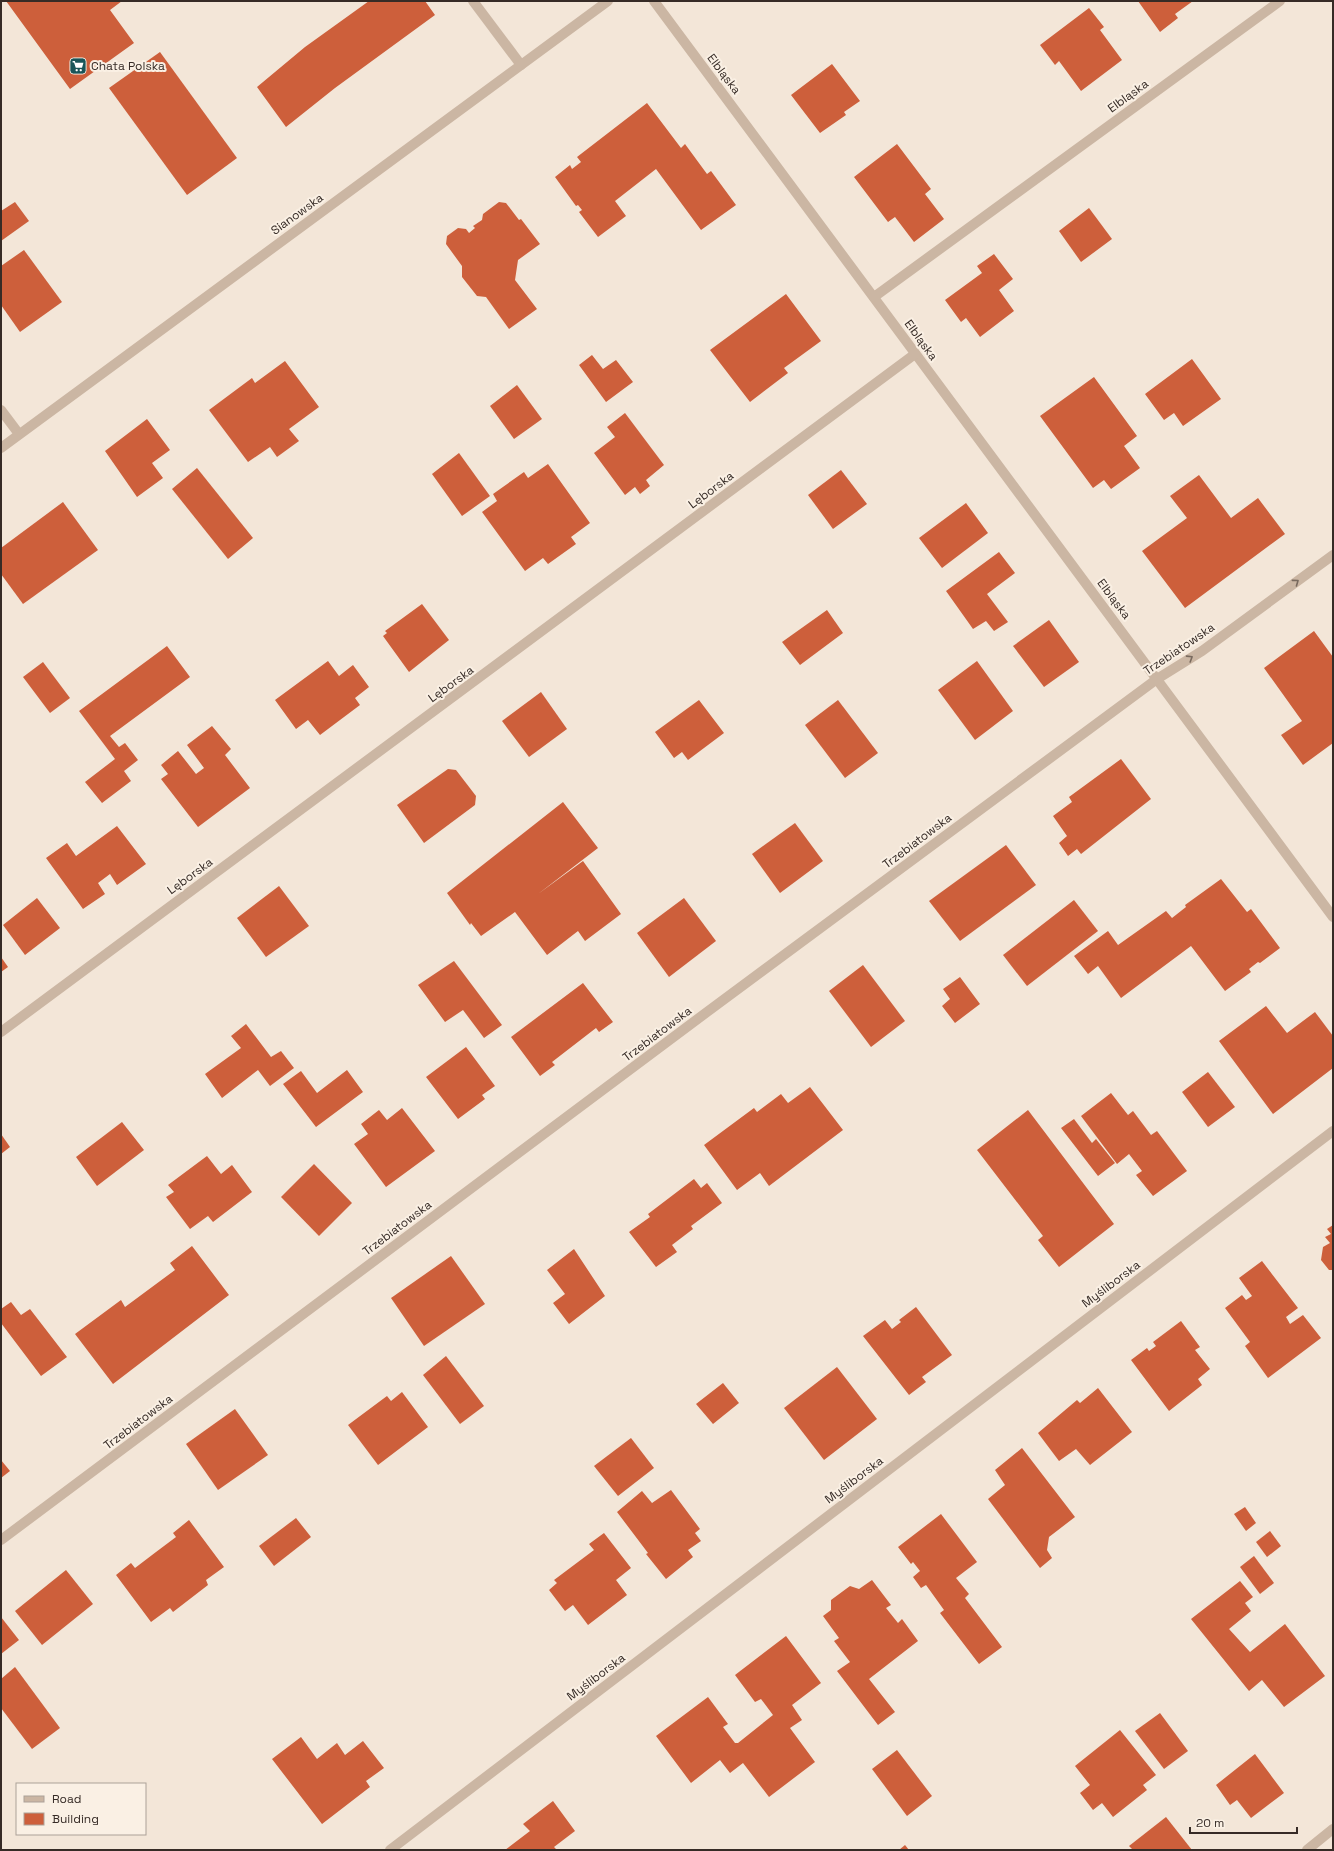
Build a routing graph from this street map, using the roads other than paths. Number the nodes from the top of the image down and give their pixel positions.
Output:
1 (473, 1) edge
2 (608, 1) edge
3 (654, 1) edge
4 (1280, 1) edge
5 (521, 65) junction
6 (874, 297) junction
7 (915, 354) junction
8 (1, 410) edge
9 (19, 434) junction
10 (1, 448) edge
11 (1333, 555) edge
12 (1157, 679) junction
13 (1333, 917) edge
14 (1, 1032) edge
15 (1333, 1131) edge
16 (1, 1540) edge
17 (1333, 1829) edge
18 (390, 1850) edge
19 (1307, 1850) edge

1 - 5 street
2 - 5 street, Sianowska
3 - 6 street, Elbląska
4 - 6 street, Elbląska
5 - 9 street, Sianowska
6 - 7 street, Elbląska
7 - 12 street, Elbląska
7 - 14 street, Lęborska
8 - 9 street
9 - 10 street, Sianowska
12 -> 11 street, Trzebiatowska
12 - 13 street, Elbląska
12 - 16 street, Trzebiatowska
15 - 18 street, Myśliborska
17 - 19 street

